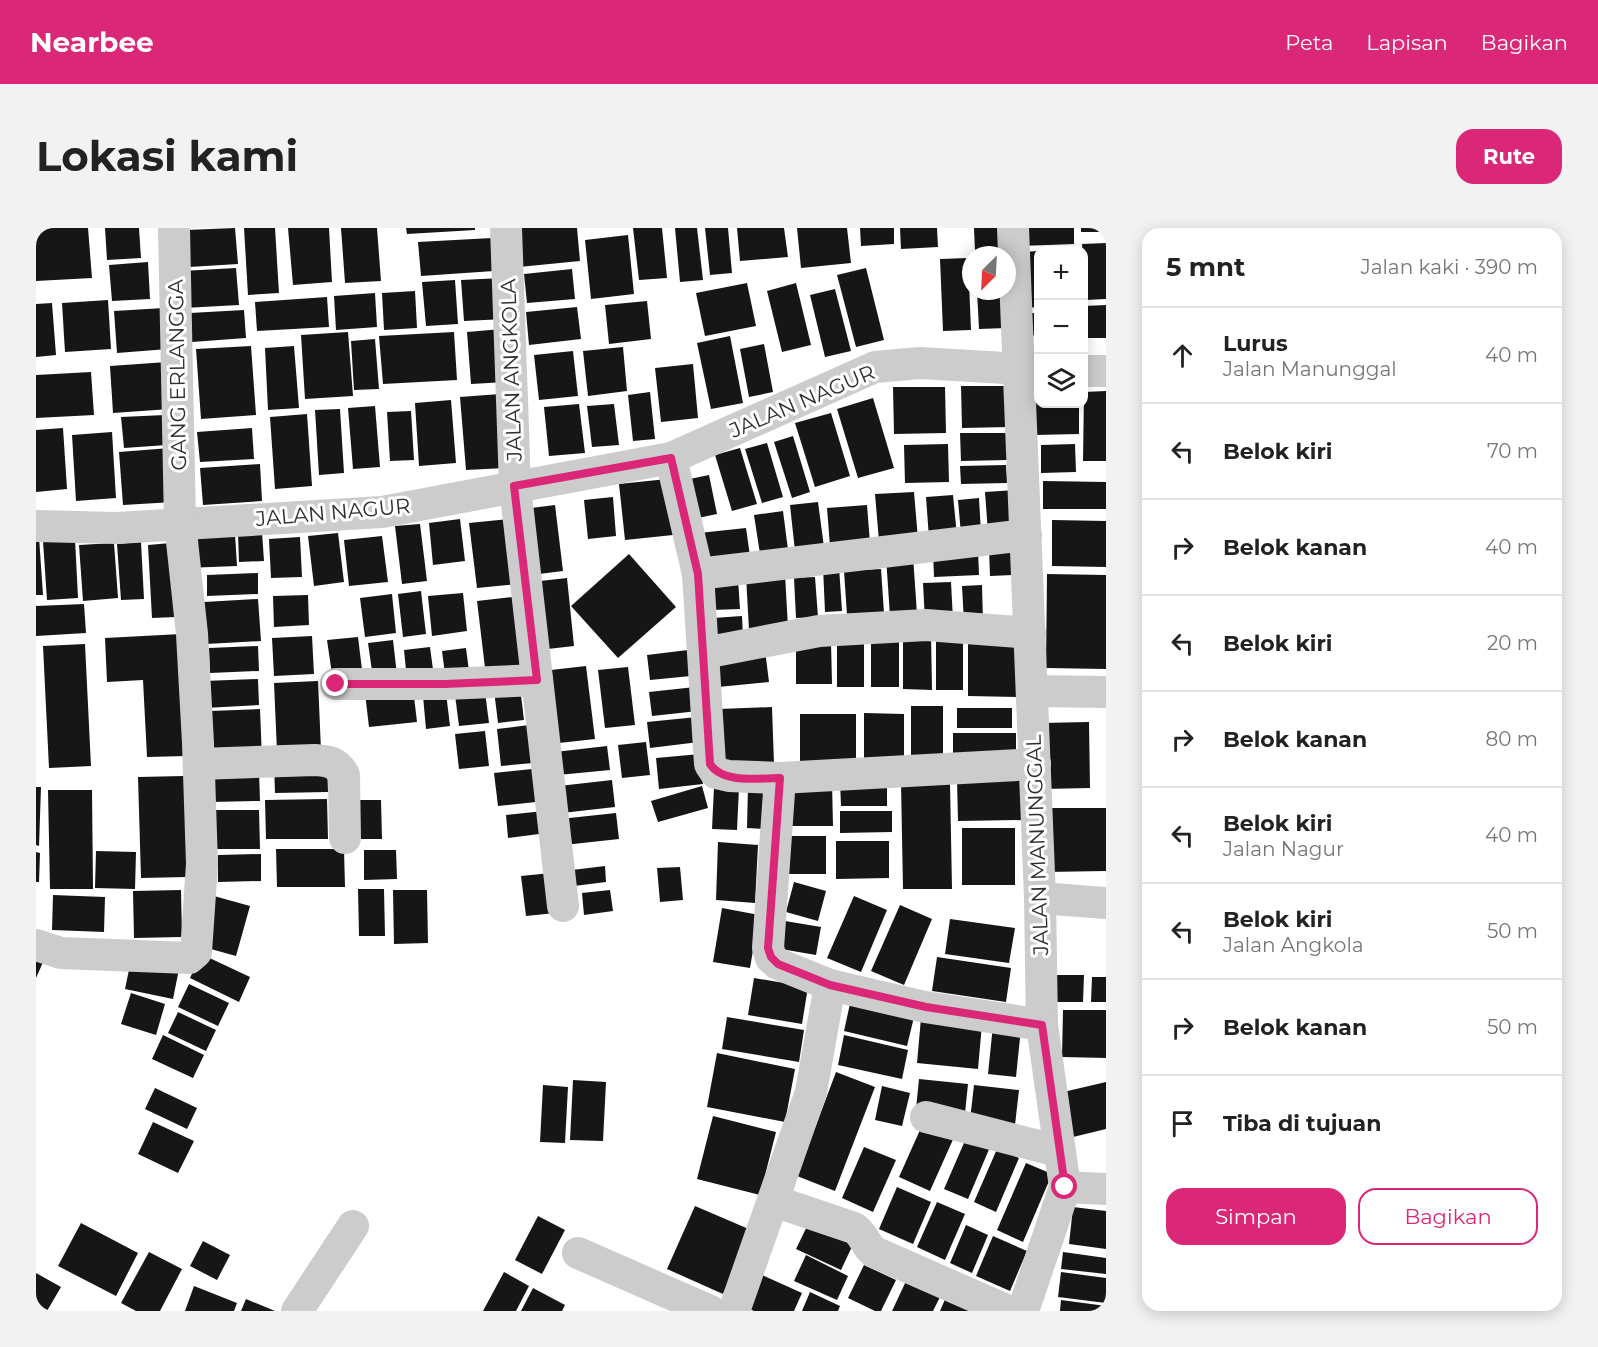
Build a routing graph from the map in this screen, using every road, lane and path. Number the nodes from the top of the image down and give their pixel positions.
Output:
1 (174, 228) edge
2 (506, 228) edge
3 (1013, 228) edge
4 (1029, 370) edge
5 (1088, 371) edge
6 (1106, 371) edge
7 (671, 458) junction
8 (514, 486) junction
9 (180, 523) junction
10 (36, 526) edge
11 (1026, 535) junction
12 (698, 574) junction
13 (1030, 633) junction
14 (704, 653) junction
15 (537, 680) junction
16 (336, 684) dead end
17 (1032, 691) junction
18 (1106, 692) edge
19 (199, 764) junction
20 (1035, 764) junction
21 (780, 778) junction
22 (345, 838) dead end
23 (1040, 898) junction
24 (1106, 903) edge
25 (563, 906) dead end
26 (36, 945) edge
27 (830, 985) junction
28 (1042, 1025) junction
29 (926, 1117) dead end
30 (1058, 1151) junction
31 (1065, 1187) junction
32 (1106, 1189) edge
33 (774, 1201) junction
34 (353, 1226) dead end
35 (578, 1253) dead end
36 (297, 1311) edge
37 (710, 1311) edge
38 (735, 1311) edge
39 (1008, 1311) edge
40 (1023, 1311) edge

1 - 9 street, GANG ERLANGGA
2 - 8 street, JALAN ANGKOLA
3 - 4 street, JALAN MANUNGGAL
4 - 7 street, JALAN NAGUR
4 - 11 street, JALAN MANUNGGAL
5 - 6 street
7 - 8 street, JALAN NAGUR
7 - 12 street
8 - 9 street, JALAN NAGUR
8 - 15 street, JALAN ANGKOLA
9 - 10 street, JALAN NAGUR
9 - 19 street, GANG ERLANGGA
11 - 12 street
11 - 13 street, JALAN MANUNGGAL
12 - 14 street
13 - 14 street
13 - 17 street, JALAN MANUNGGAL
14 - 21 street
15 - 16 street
15 - 25 street, JALAN ANGKOLA
17 - 18 street
17 - 20 street, JALAN MANUNGGAL
19 - 22 street
19 - 26 street, GANG ERLANGGA
20 - 21 street
20 - 23 street, JALAN MANUNGGAL
21 - 27 street
23 - 24 street
23 - 28 street, JALAN MANUNGGAL
27 - 28 street
27 - 33 street
28 - 30 street, JALAN MANUNGGAL
29 - 30 street
30 - 31 street, JALAN MANUNGGAL
31 - 32 street
31 - 40 street, JALAN MANUNGGAL
33 - 38 street
33 - 39 street
34 - 36 street
35 - 37 street

